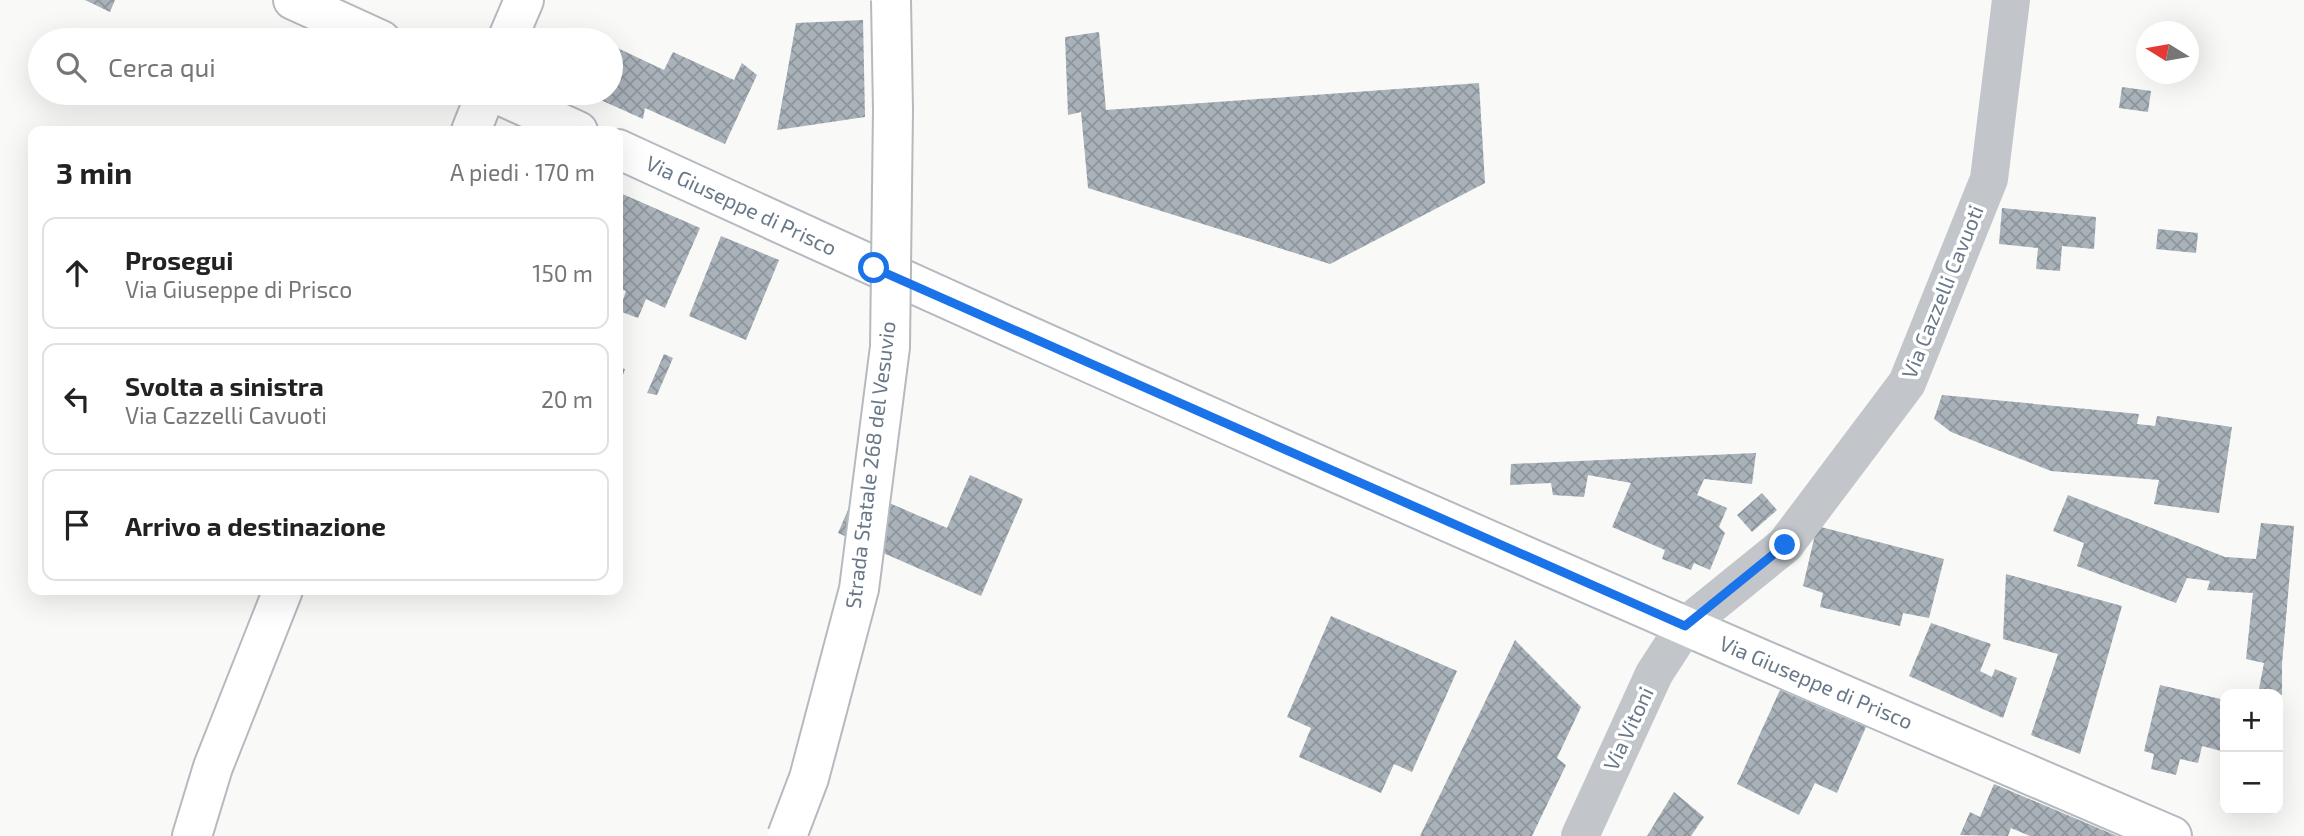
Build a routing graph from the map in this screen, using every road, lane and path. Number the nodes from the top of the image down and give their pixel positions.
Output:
1 (293, 0) edge
2 (891, 0) edge
3 (2011, 0) edge
4 (355, 28) edge
5 (481, 105) edge
6 (521, 105) edge
7 (473, 126) edge
8 (567, 126) edge
9 (623, 151) edge
10 (281, 595) edge
11 (1685, 626) junction
12 (192, 836) edge
13 (787, 836) edge
14 (1580, 836) edge
15 (2172, 836) edge

1 - 4 main road
2 - 13 main road, Strada Statale 268 del Vesuvio, bridge
3 - 11 street, Via Cazzelli Cavuoti
5 - 7 main road
6 - 8 main road
9 - 11 main road, Via Giuseppe di Prisco
10 - 12 main road
11 - 14 street, Via Vitoni
11 - 15 main road, Via Giuseppe di Prisco

